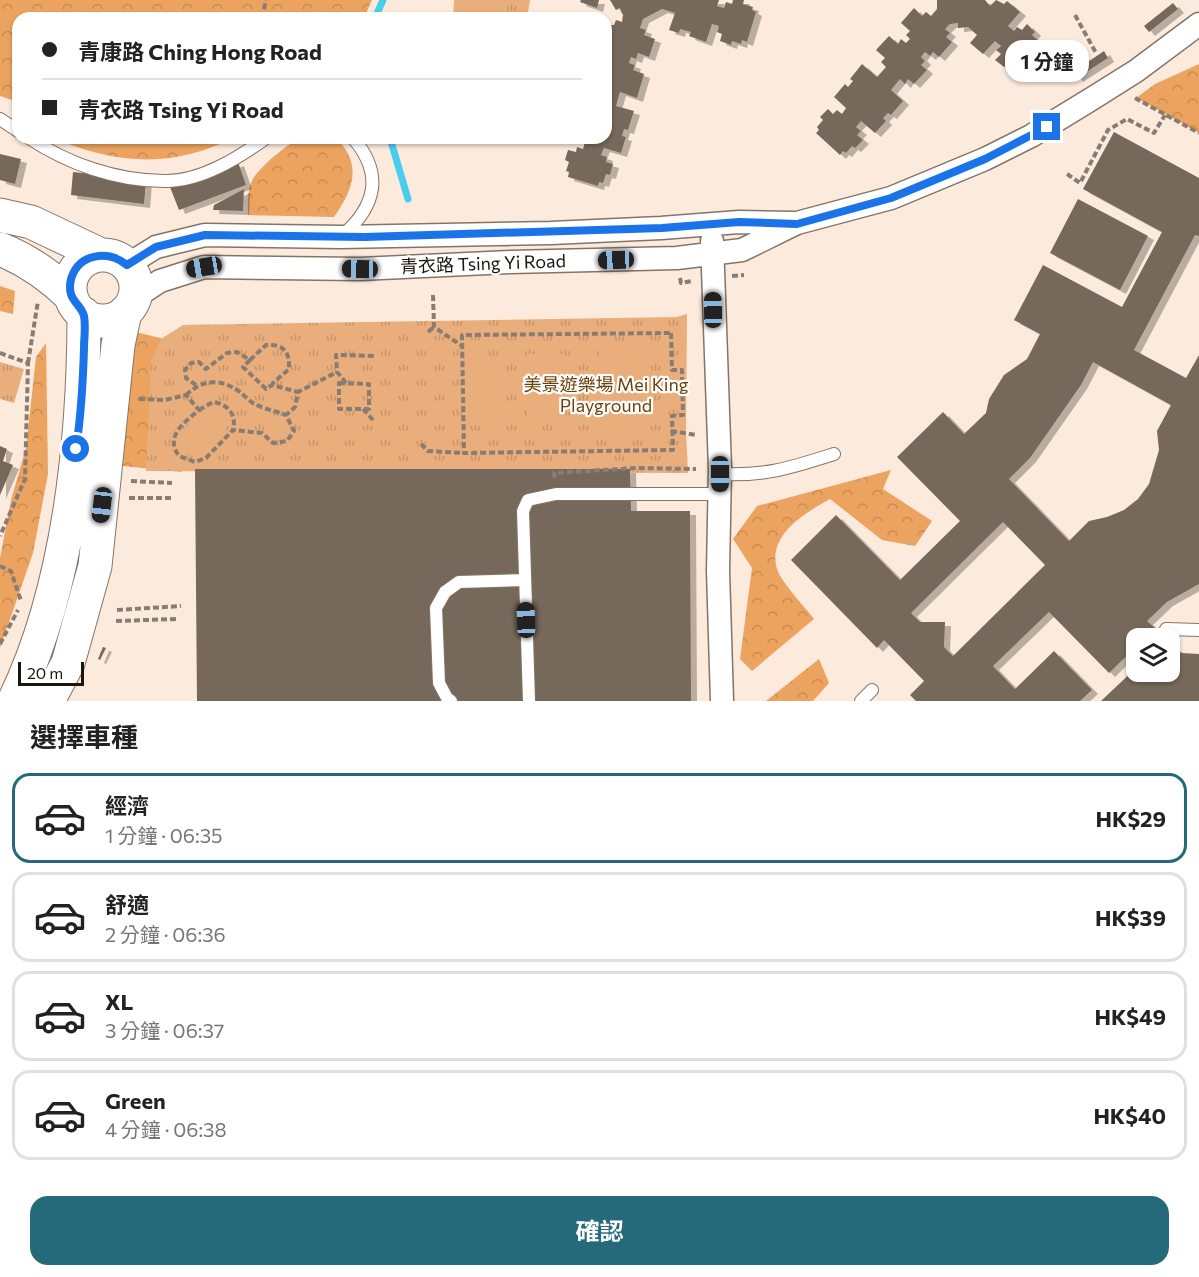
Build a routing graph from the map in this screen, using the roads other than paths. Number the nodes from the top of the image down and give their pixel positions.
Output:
1 (1199, 24) edge
2 (38, 144) edge
3 (257, 144) edge
4 (358, 144) edge
5 (0, 215) edge
6 (797, 224) junction
7 (712, 225) junction
8 (341, 237) junction
9 (0, 249) edge
10 (712, 255) junction
11 (114, 260) junction
12 (77, 305) junction
13 (130, 305) junction
14 (834, 454) dead end
15 (720, 484) junction
16 (524, 580) junction
17 (1180, 630) edge
18 (1199, 630) edge
19 (872, 690) dead end
20 (447, 700) edge
21 (14, 701) edge
22 (48, 701) edge
23 (529, 701) edge
24 (722, 701) edge
25 (861, 701) edge

1 - 6 street, 青衣路 Tsing Yi Road
2 - 3 lane
4 - 8 lane
5 - 11 main road
6 - 7 street, 青衣路 Tsing Yi Road
6 - 10 street, 青衣路 Tsing Yi Road
7 - 8 street, 青衣路 Tsing Yi Road
7 - 10 street
8 - 11 street, 青衣路 Tsing Yi Road
9 - 12 main road
10 - 13 street, 青衣路 Tsing Yi Road
10 - 15 street
11 - 12 main road
11 - 13 main road
12 - 13 main road
12 - 21 main road
13 - 22 main road
14 - 15 lane
15 - 16 lane
15 - 24 street
16 - 20 lane
16 - 23 lane
17 - 18 lane
19 - 25 lane

